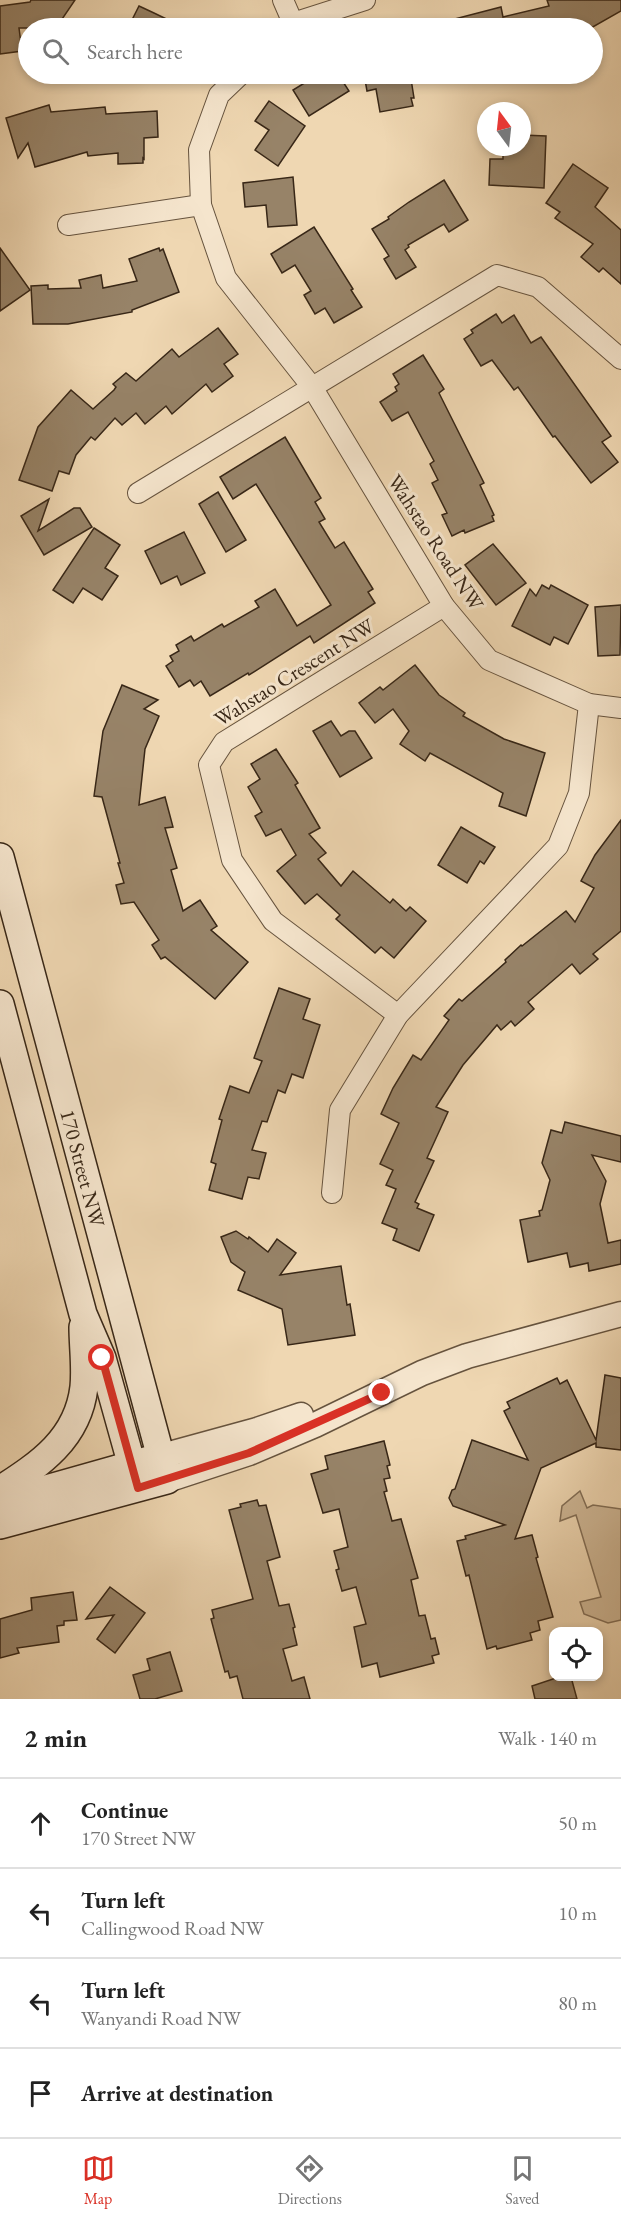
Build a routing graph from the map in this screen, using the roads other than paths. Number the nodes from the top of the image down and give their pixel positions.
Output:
1 (283, 0) edge
2 (365, 0) edge
3 (288, 18) edge
4 (313, 18) edge
5 (231, 84) edge
6 (201, 205) junction
7 (68, 225) dead end
8 (621, 358) edge
9 (312, 387) junction
10 (138, 494) dead end
11 (444, 606) junction
12 (589, 704) junction
13 (621, 708) edge
14 (0, 857) edge
15 (0, 1004) edge
16 (398, 1016) junction
17 (332, 1193) dead end
18 (83, 1314) junction
19 (621, 1314) edge
20 (164, 1468) junction
21 (135, 1476) junction
22 (0, 1490) edge
23 (0, 1502) edge
24 (0, 1525) edge

1 - 3 street
2 - 4 street
5 - 6 street, Wahstao Road NW
6 - 7 street
6 - 9 street, Wahstao Road NW
8 - 9 street
9 - 10 street
9 - 11 street, Wahstao Road NW
11 - 12 street, Wahstao Road NW
11 - 16 street, Wahstao Crescent NW
12 - 13 street, Wahstao Road NW
12 - 16 street
14 - 20 main road, 170 Street NW
15 - 18 main road, 170 Street NW
16 - 17 street
18 - 21 main road, 170 Street NW
18 - 22 main road
19 - 20 street
20 - 21 main road
21 - 23 main road
21 - 24 main road

